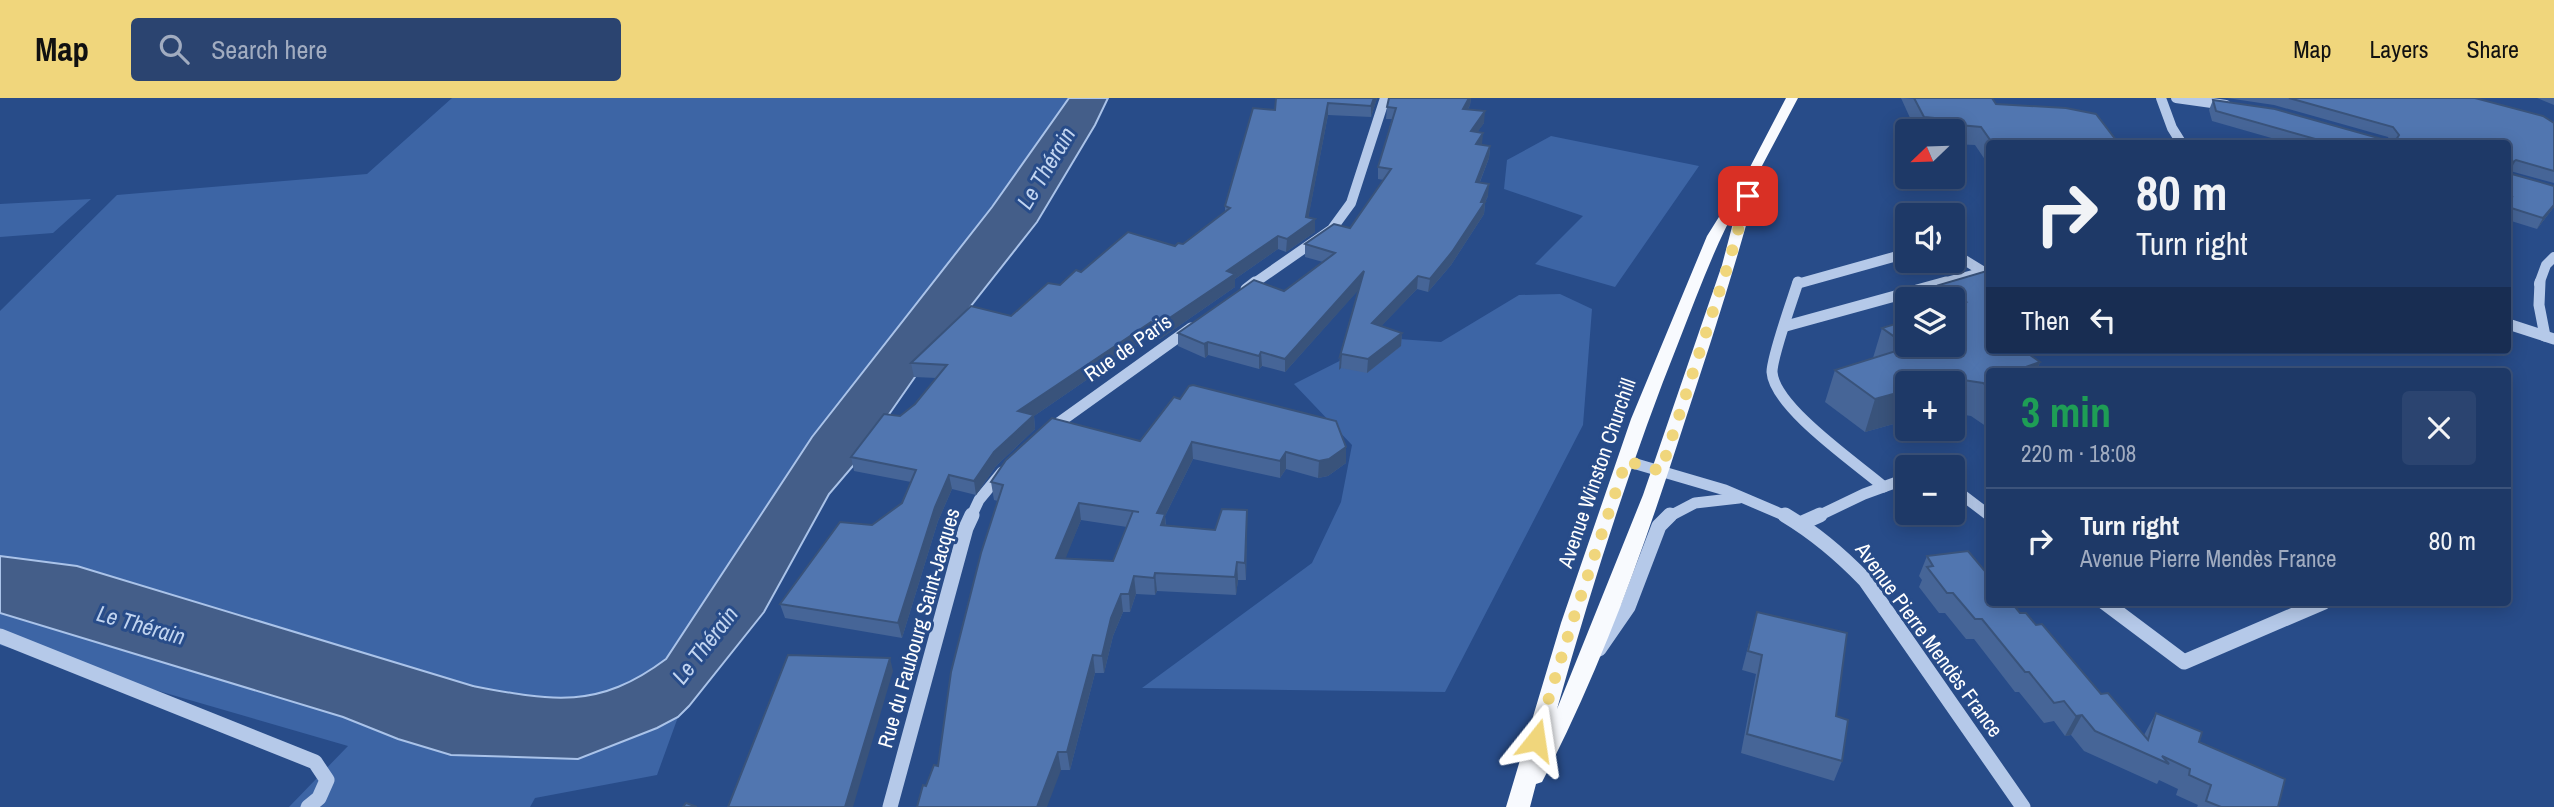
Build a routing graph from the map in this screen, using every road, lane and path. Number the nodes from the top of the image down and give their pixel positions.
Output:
1 (1385, 98) edge
2 (1792, 98) edge
3 (2161, 98) edge
4 (2176, 98) edge
5 (2234, 106) edge
6 (2180, 140) edge
7 (1755, 169) junction
8 (1895, 256) edge
9 (2554, 257) edge
10 (1965, 260) edge
11 (1233, 298) edge
12 (1199, 322) edge
13 (2511, 325) edge
14 (1786, 326) junction
15 (2550, 337) edge
16 (1037, 440) edge
17 (1016, 458) edge
18 (1626, 461) junction
19 (1661, 471) junction
20 (1895, 482) edge
21 (1884, 486) junction
22 (1965, 497) edge
23 (1749, 498) junction
24 (1986, 513) edge
25 (1802, 523) junction
26 (2109, 606) edge
27 (2315, 606) edge
28 (0, 636) edge
29 (1587, 666) junction
30 (308, 807) edge
31 (890, 807) edge
32 (1518, 807) edge
33 (2024, 807) edge

1 - 11 street
2 - 7 main road, Avenue Winston Churchill
3 - 6 street
4 - 5 street
7 - 18 main road, Avenue Winston Churchill
7 - 19 main road, Avenue Winston Churchill
8 - 14 street
9 - 15 street
10 - 14 street
12 - 16 street, Rue de Paris
13 - 15 street
14 - 21 street
17 - 31 street, Rue du Faubourg Saint-Jacques
18 - 19 street, Avenue Pierre Mendès France
18 - 32 main road, Avenue Winston Churchill
19 - 23 street, Avenue Pierre Mendès France
19 - 29 main road, Avenue Winston Churchill
20 - 21 street
21 - 25 street
22 - 24 street
23 - 25 street, Avenue Pierre Mendès France
23 - 29 street
25 - 33 street, Avenue Pierre Mendès France
26 - 27 street
28 - 30 street
29 - 32 main road, Avenue Winston Churchill

